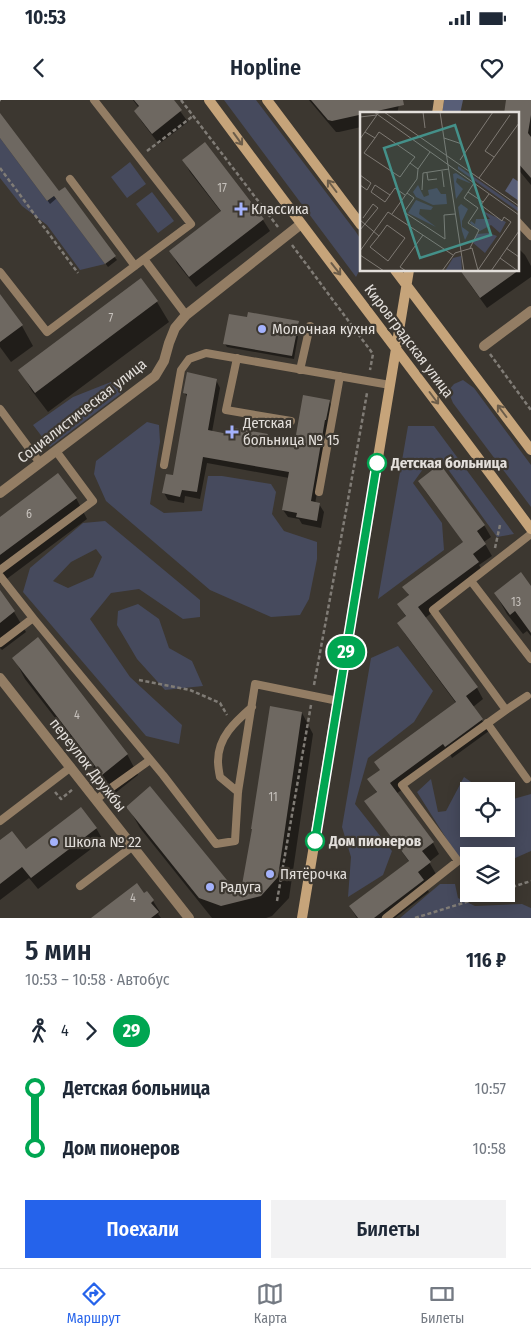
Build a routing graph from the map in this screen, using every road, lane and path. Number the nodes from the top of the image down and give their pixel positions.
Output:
1 (94, 100) edge
2 (181, 100) edge
3 (209, 100) edge
4 (266, 100) edge
5 (193, 116) junction
6 (139, 158) junction
7 (0, 168) edge
8 (70, 179) dead end
9 (518, 222) edge
10 (301, 224) junction
11 (360, 224) edge
12 (285, 236) junction
13 (531, 236) edge
14 (144, 259) junction
15 (135, 266) junction
16 (396, 271) edge
17 (409, 271) edge
18 (0, 272) edge
19 (78, 273) dead end
20 (406, 285) junction
21 (531, 311) edge
22 (186, 315) junction
23 (310, 326) dead end
24 (484, 346) joint
25 (396, 349) junction
26 (237, 358) junction
27 (300, 370) junction
28 (340, 376) junction
29 (368, 382) junction
30 (390, 385) junction
31 (0, 409) edge
32 (531, 410) edge
33 (291, 422) dead end
34 (531, 450) edge
35 (56, 451) junction
36 (40, 463) junction
37 (164, 465) dead end
38 (319, 492) dead end
39 (0, 493) edge
40 (500, 525) dead end
41 (531, 529) edge
42 (531, 534) edge
43 (491, 565) junction
44 (0, 570) edge
45 (0, 576) edge
46 (471, 581) junction
47 (33, 618) junction
48 (0, 643) edge
49 (531, 659) edge
50 (0, 678) edge
51 (139, 680) dead end
52 (313, 695) junction
53 (530, 697) edge
54 (338, 701) junction
55 (252, 708) junction
56 (506, 710) junction
57 (488, 723) junction
58 (232, 725) junction
59 (150, 760) junction
60 (71, 768) junction
61 (527, 779) dead end
62 (82, 782) junction
63 (49, 784) junction
64 (238, 792) junction
65 (96, 800) junction
66 (0, 821) edge
67 (133, 846) junction
68 (531, 881) edge
69 (80, 886) dead end
70 (515, 886) edge
71 (277, 901) dead end
72 (466, 902) edge
73 (190, 918) edge
74 (302, 918) edge
75 (386, 918) edge
76 (415, 918) edge

1 - 6 lane
2 - 5 path
3 -> 10 main road, Кировградская улица
11 -> 4 main road
5 - 6 path
5 - 12 path
6 - 14 lane
7 - 19 path
8 - 15 lane
9 - 13 lane
10 - 12 street, Социалистическая улица
10 -> 25 main road, Кировградская улица
12 - 22 street, Социалистическая улица
12 - 29 path
14 - 15 lane
14 - 22 lane
15 - 18 lane
16 - 20 main road, Кировградская улица
17 - 20 main road
20 - 25 main road
34 -> 20 main road, Кировградская улица
21 - 24 street
22 - 35 street, Социалистическая улица
23 - 27 lane
24 - 32 path
25 - 30 main road
25 -> 41 main road, Кировградская улица
26 - 27 lane
26 - 33 lane
26 - 37 lane
27 - 28 lane
28 - 29 lane
28 - 38 lane
29 - 30 lane
29 - 52 path
30 - 54 main road
31 - 36 lane
35 - 36 street, Социалистическая улица
35 - 44 lane
36 - 39 street, Социалистическая улица
40 - 43 path
42 - 43 lane
43 - 46 lane
45 - 47 lane
46 - 49 lane
46 - 56 lane
47 - 48 lane
47 - 59 lane
50 - 60 street, переулок Дружбы
51 - 58 path
52 - 54 lane
52 - 55 lane
52 - 71 path
53 - 56 lane
54 - 74 main road
55 - 58 lane
55 - 64 lane
56 - 57 lane
57 - 61 lane
57 - 75 lane
58 - 64 lane
59 - 64 lane
59 - 65 lane
60 - 62 street, переулок Дружбы
60 - 63 lane
62 - 63 path
62 - 65 street, переулок Дружбы
63 - 66 lane
65 - 67 street, переулок Дружбы
67 - 69 lane
67 - 73 street, переулок Дружбы
68 - 70 path
72 - 76 path

